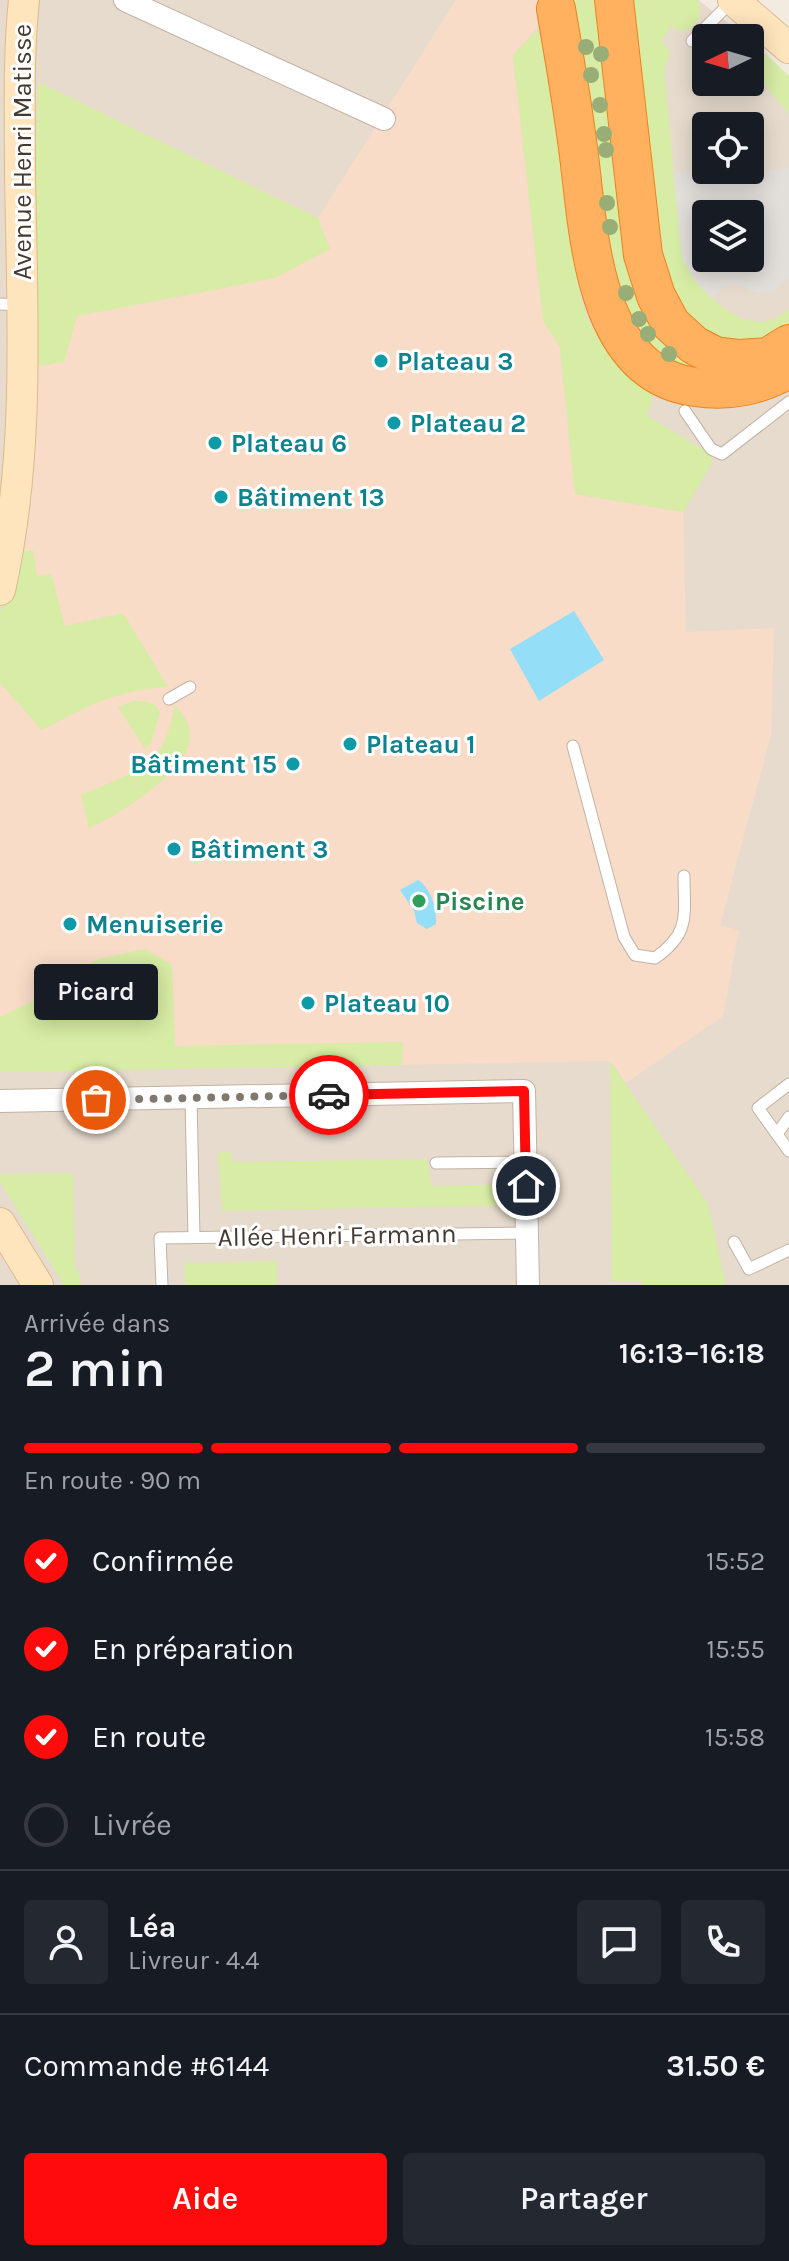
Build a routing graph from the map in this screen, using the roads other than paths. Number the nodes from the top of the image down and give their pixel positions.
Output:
1 (24, 0) edge
2 (125, 0) edge
3 (614, 0) edge
4 (733, 0) edge
5 (556, 9) dead end
6 (709, 24) edge
7 (789, 48) edge
8 (384, 119) dead end
9 (11, 304) edge
10 (789, 344) edge
11 (789, 369) edge
12 (789, 402) edge
13 (685, 411) dead end
14 (0, 590) edge
15 (190, 687) dead end
16 (169, 699) dead end
17 (573, 746) dead end
18 (684, 876) dead end
19 (789, 1084) edge
20 (191, 1098) junction
21 (0, 1101) edge
22 (789, 1117) edge
23 (777, 1134) junction
24 (789, 1151) edge
25 (525, 1162) junction
26 (436, 1163) dead end
27 (0, 1223) edge
28 (527, 1233) junction
29 (194, 1237) junction
30 (734, 1242) dead end
31 (789, 1250) edge
32 (38, 1285) edge
33 (162, 1285) edge
34 (528, 1285) edge

1 - 9 street, Avenue Henri Matisse
2 - 8 street
3 - 10 highway
4 - 6 lane
4 - 7 street
5 - 11 highway
9 - 14 street, Avenue Henri Matisse
12 - 13 lane
15 - 16 lane
17 - 18 lane
19 - 23 lane
20 - 21 street
20 - 25 street
20 - 29 lane, Allée Henri Farmann
22 - 23 lane
23 - 24 lane
25 - 26 lane
25 - 28 street
27 - 32 street
28 - 29 lane, Allée Henri Farmann
28 - 34 street
29 - 33 lane, Allée Henri Farmann
30 - 31 lane

